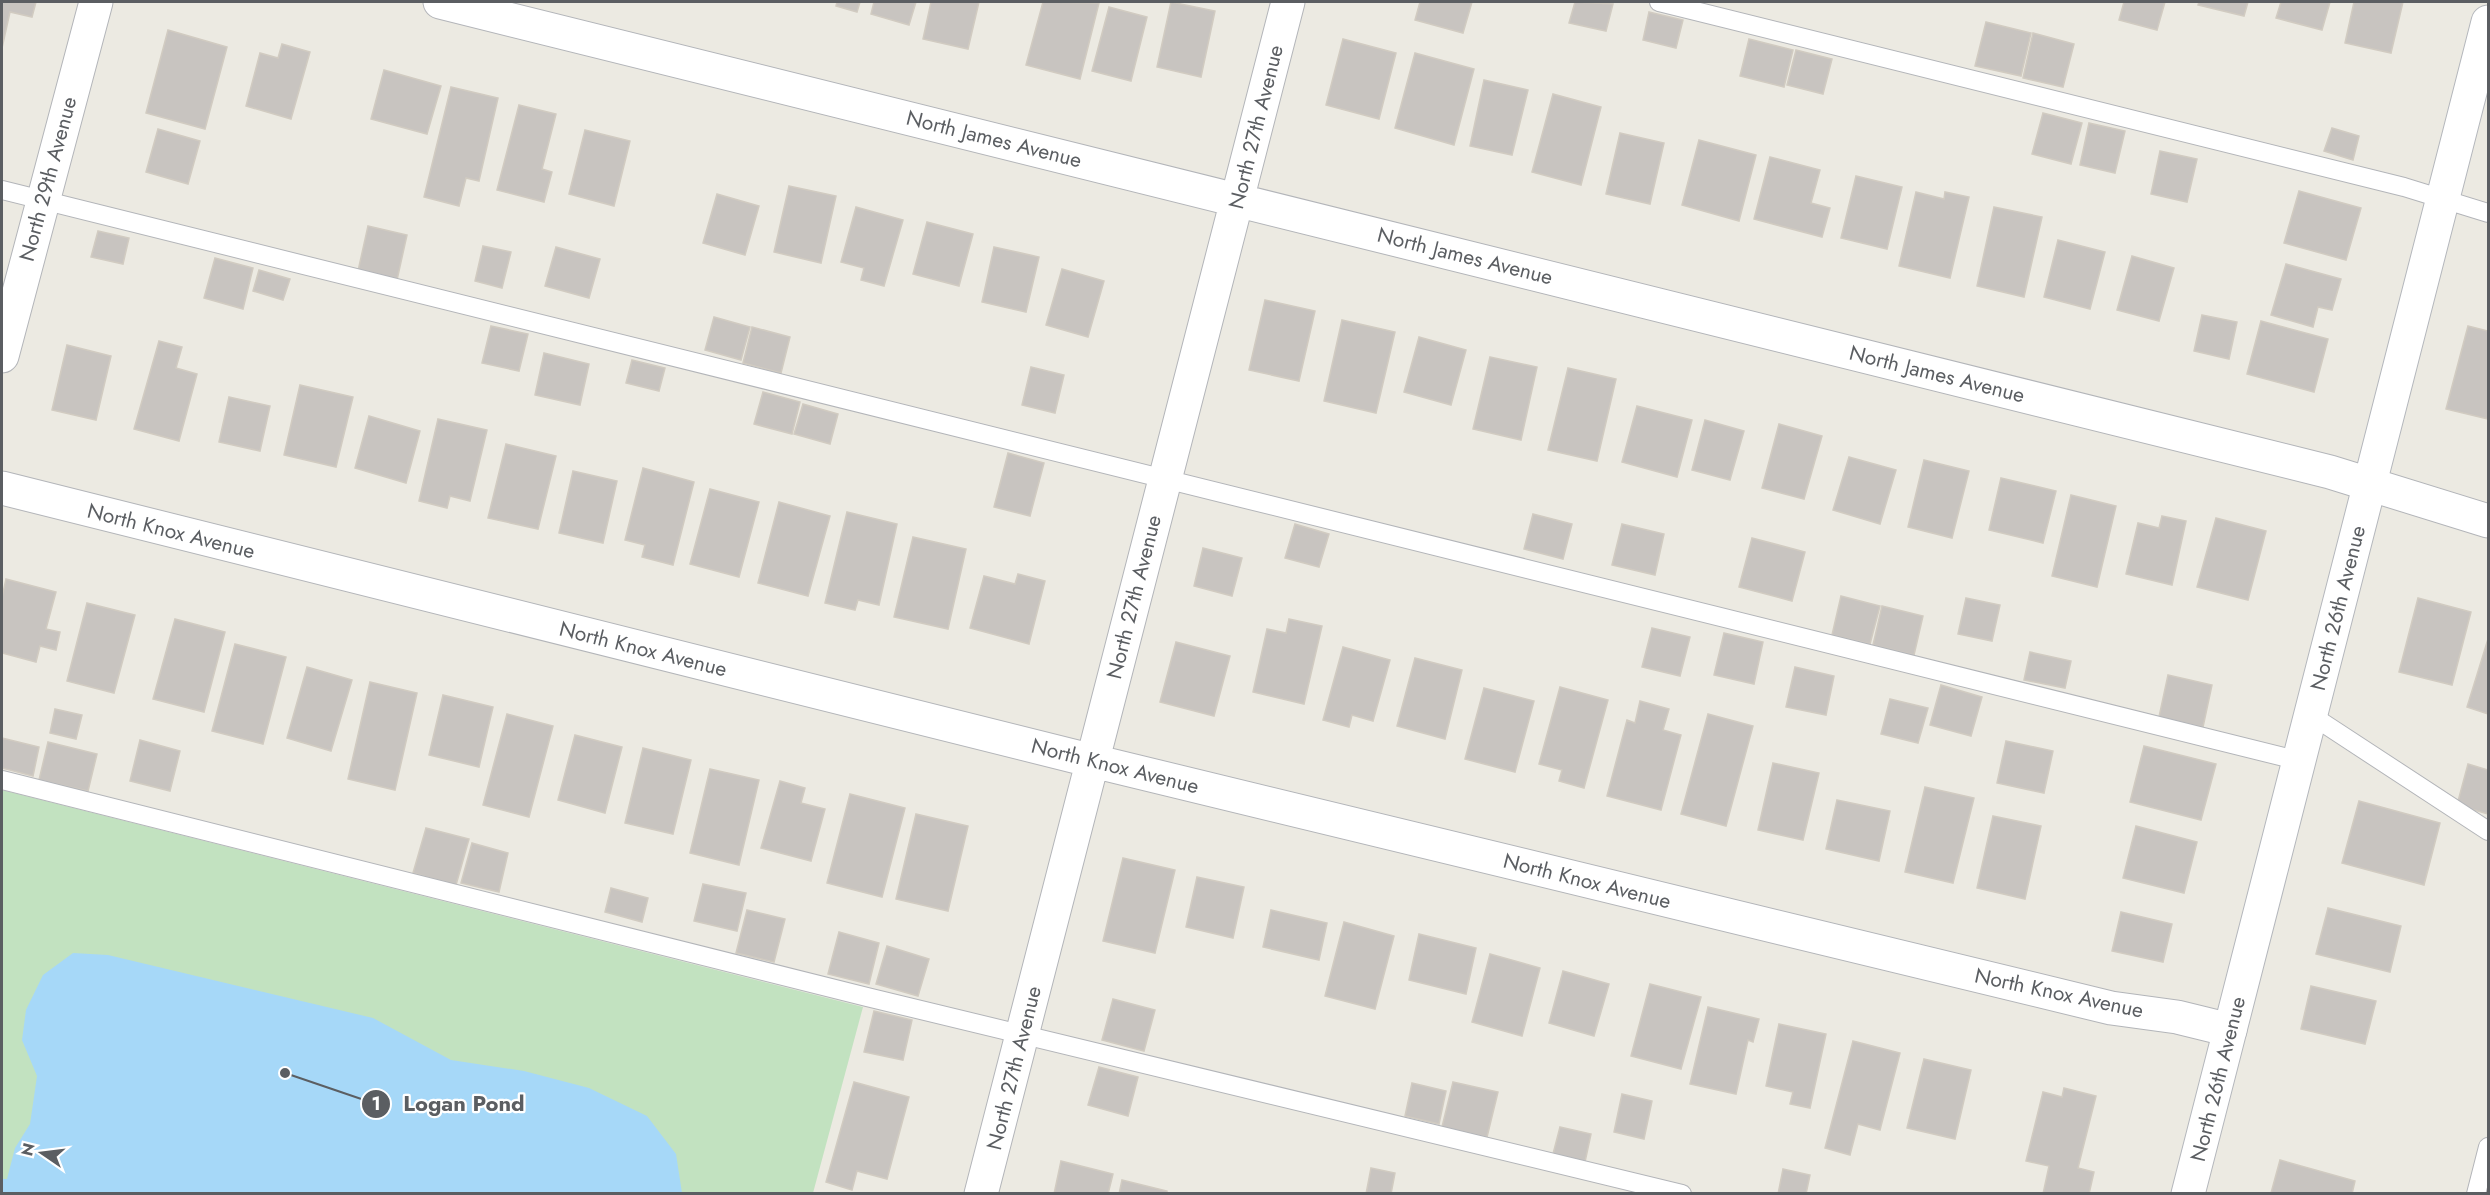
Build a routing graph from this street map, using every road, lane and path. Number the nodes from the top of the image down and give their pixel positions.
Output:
1 (96, 2) edge
2 (440, 2) edge
3 (1288, 2) edge
4 (1659, 2) edge
5 (2488, 22) edge
6 (2, 190) edge
7 (1237, 199) junction
8 (2443, 199) junction
9 (42, 201) junction
10 (2488, 213) edge
11 (2, 356) edge
12 (1164, 480) junction
13 (2370, 484) junction
14 (2, 489) edge
15 (2488, 521) edge
16 (2311, 716) junction
17 (1093, 761) junction
18 (2300, 761) junction
19 (2, 780) edge
20 (2488, 831) edge
21 (2230, 1030) junction
22 (1022, 1035) junction
23 (2488, 1147) edge
24 (981, 1194) edge
25 (1682, 1194) edge
26 (2188, 1194) edge
27 (2476, 1194) edge

1 - 9 street, North 29th Avenue
2 - 7 street, North James Avenue
3 - 7 street, North 27th Avenue
4 - 8 lane
5 - 8 street, North 26th Avenue
6 - 9 lane
7 - 12 street, North 27th Avenue
7 - 13 street, North James Avenue
8 - 10 lane
8 - 13 street, North 26th Avenue
9 - 11 street, North 29th Avenue
9 - 12 lane
12 - 17 street, North 27th Avenue
12 - 18 lane
13 - 15 street, North James Avenue
13 - 16 street, North 26th Avenue
14 - 17 street, North Knox Avenue
16 - 18 street, North 26th Avenue
16 - 20 lane
17 - 21 street, North Knox Avenue
17 - 22 street, North 27th Avenue
18 - 21 street, North 26th Avenue
19 - 22 lane
21 - 26 street, North 26th Avenue
22 - 24 street, North 27th Avenue
22 - 25 lane
23 - 27 lane

